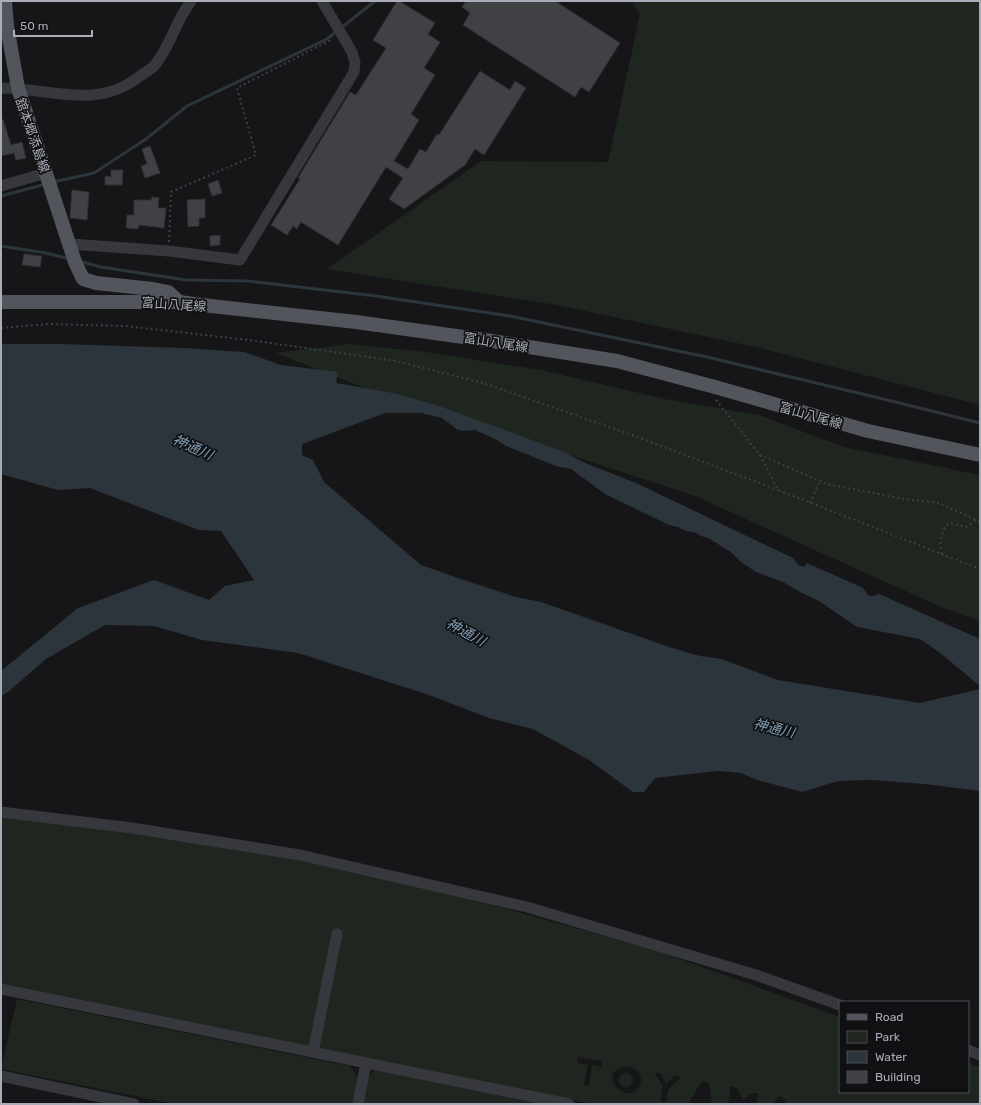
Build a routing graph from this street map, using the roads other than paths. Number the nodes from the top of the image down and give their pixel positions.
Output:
1 (5, 1) edge
2 (191, 1) edge
3 (322, 1) edge
4 (1, 88) edge
5 (18, 88) junction
6 (46, 173) junction
7 (1, 186) edge
8 (73, 256) junction
9 (1, 302) edge
10 (179, 302) junction
11 (980, 449) edge
12 (960, 451) junction
13 (980, 455) edge
14 (1, 812) edge
15 (337, 934) dead end
16 (1, 989) edge
17 (839, 1005) edge
18 (969, 1050) edge
19 (313, 1052) junction
20 (980, 1055) edge
21 (366, 1063) junction
22 (1, 1076) edge
23 (134, 1104) edge
24 (358, 1104) edge
25 (569, 1104) edge

1 - 5 main road, 舘本郷添島線
2 - 5 street
3 - 8 street
4 - 5 street
5 - 6 main road, 舘本郷添島線
6 - 7 street
6 - 8 main road, 舘本郷添島線
8 - 10 main road, 舘本郷添島線
9 - 10 main road, 富山八尾線
10 - 12 main road, 富山八尾線
11 - 12 street
12 - 13 main road, 富山八尾線
14 - 17 street
15 - 19 street
16 - 19 street
18 - 20 street
19 - 21 street
21 - 24 street
21 - 25 street
22 - 23 street

